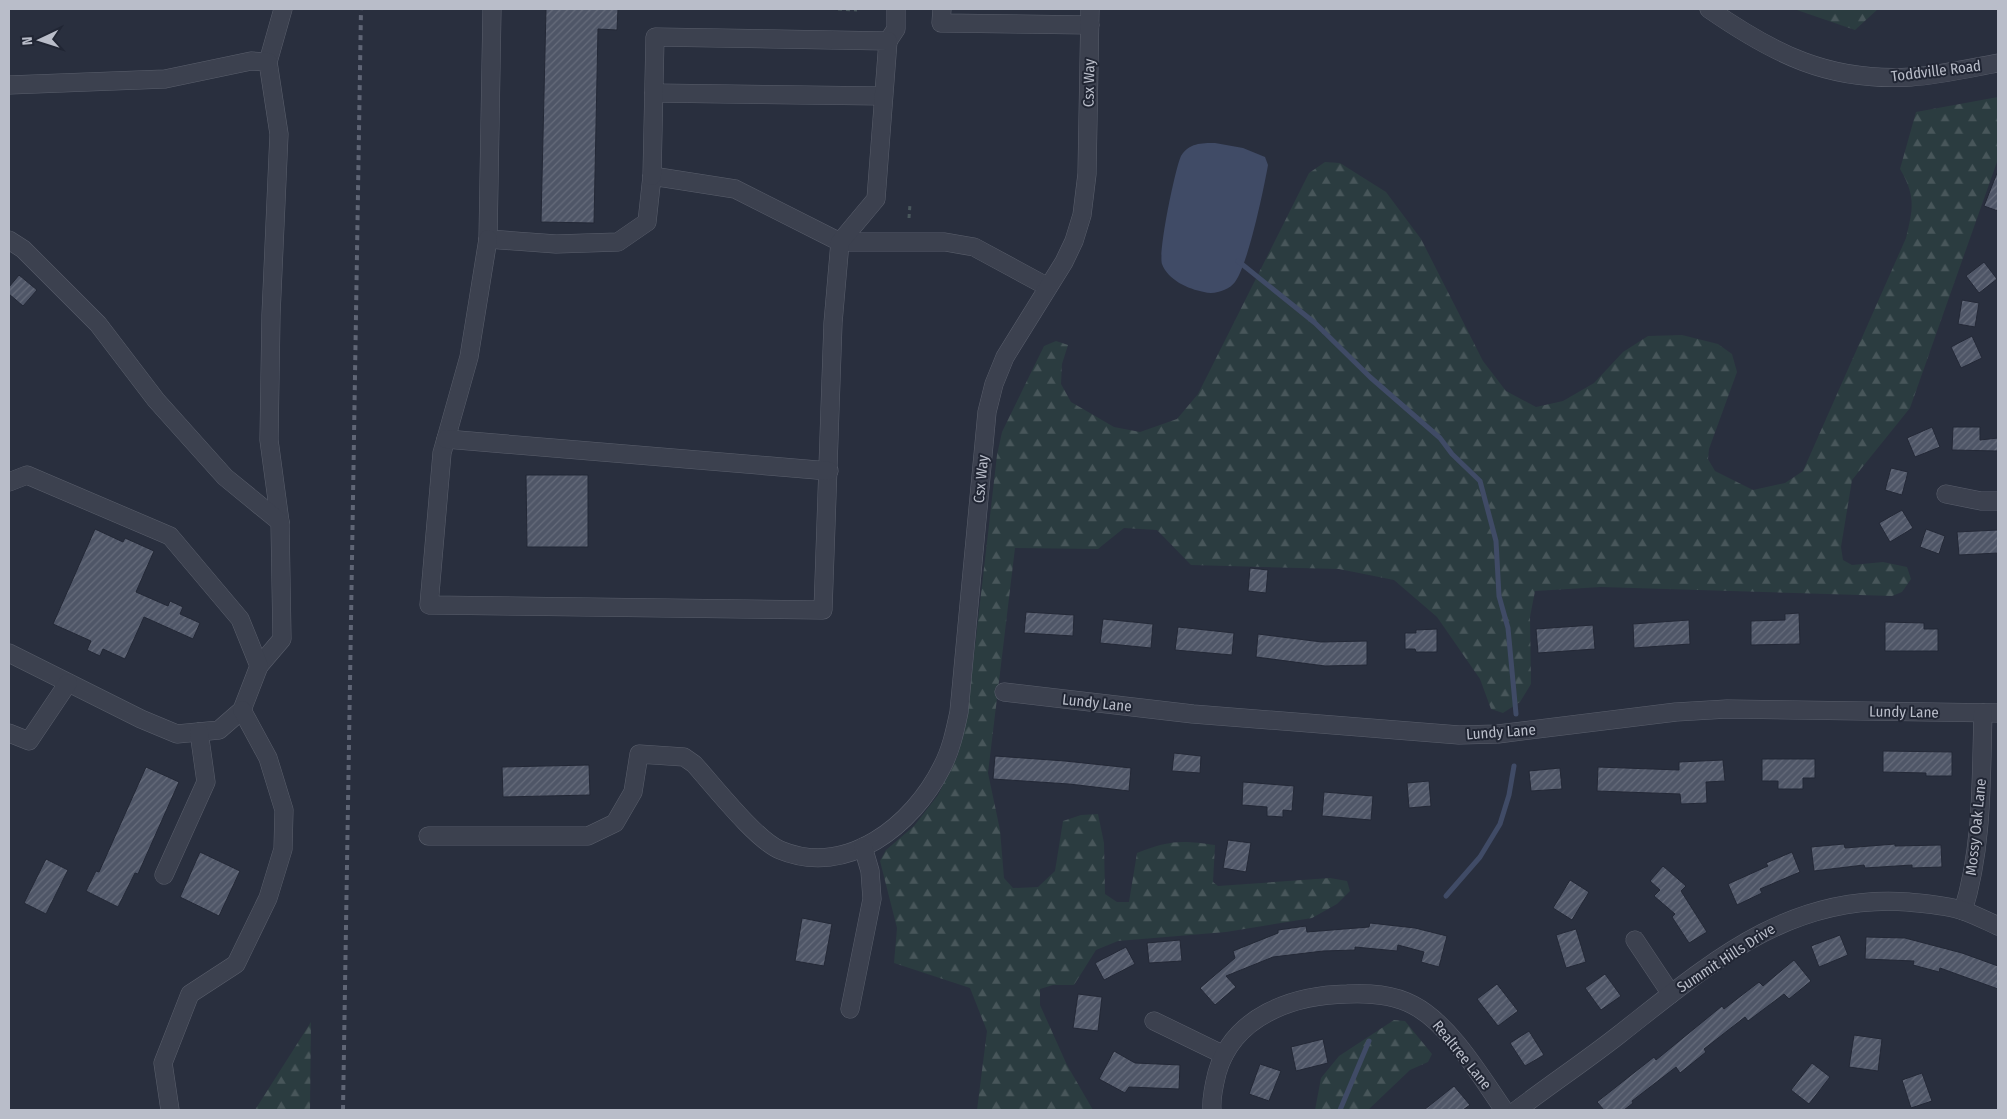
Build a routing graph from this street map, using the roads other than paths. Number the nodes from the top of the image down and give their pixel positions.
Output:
1 (283, 9) edge
2 (492, 9) edge
3 (896, 9) edge
4 (942, 9) edge
5 (1709, 9) edge
6 (1034, 16) edge
7 (1090, 17) edge
8 (888, 42) junction
9 (268, 62) junction
10 (1998, 63) edge
11 (9, 85) edge
12 (654, 93) junction
13 (883, 96) junction
14 (652, 176) junction
15 (488, 239) junction
16 (9, 240) edge
17 (840, 242) junction
18 (1048, 287) junction
19 (446, 439) junction
20 (829, 471) junction
21 (9, 482) edge
22 (1946, 494) dead end
23 (1998, 501) edge
24 (280, 522) junction
25 (9, 653) edge
26 (260, 666) junction
27 (68, 683) junction
28 (1004, 692) dead end
29 (242, 710) junction
30 (1991, 713) edge
31 (199, 732) junction
32 (9, 733) edge
33 (428, 836) dead end
34 (863, 847) junction
35 (164, 875) dead end
36 (1963, 911) junction
37 (1998, 926) edge
38 (1635, 940) dead end
39 (1671, 994) junction
40 (850, 1009) dead end
41 (1154, 1021) dead end
42 (1224, 1055) junction
43 (170, 1110) edge
44 (1212, 1110) edge
45 (1504, 1110) edge
46 (1517, 1110) edge

1 - 9 street
2 - 15 street
3 - 8 street
4 - 6 street
5 - 10 street, Toddville Road
6 - 7 street
7 - 18 street, Csx Way
8 - 12 street
8 - 13 street
9 - 11 street
9 - 24 street
12 - 13 street
12 - 14 street
13 - 17 street
14 - 15 street
14 - 17 street
15 - 19 street
16 - 24 street
17 - 18 street
17 - 20 street
18 - 34 street, Csx Way
19 - 20 street
19 - 20 street
21 - 26 street
22 - 23 street
24 - 26 street
25 - 27 street
26 - 29 street
27 - 31 street
27 - 32 street
28 - 30 street, Lundy Lane
29 - 31 street
29 - 43 street
30 - 36 street, Mossy Oak Lane
31 - 35 street
33 - 34 street, Csx Way
34 - 40 street
36 - 37 street, Summit Hills Drive
36 - 39 street, Summit Hills Drive
38 - 39 street
39 - 46 street, Summit Hills Drive
41 - 42 street
42 - 44 street, Realtree Lane
42 - 45 street, Realtree Lane

